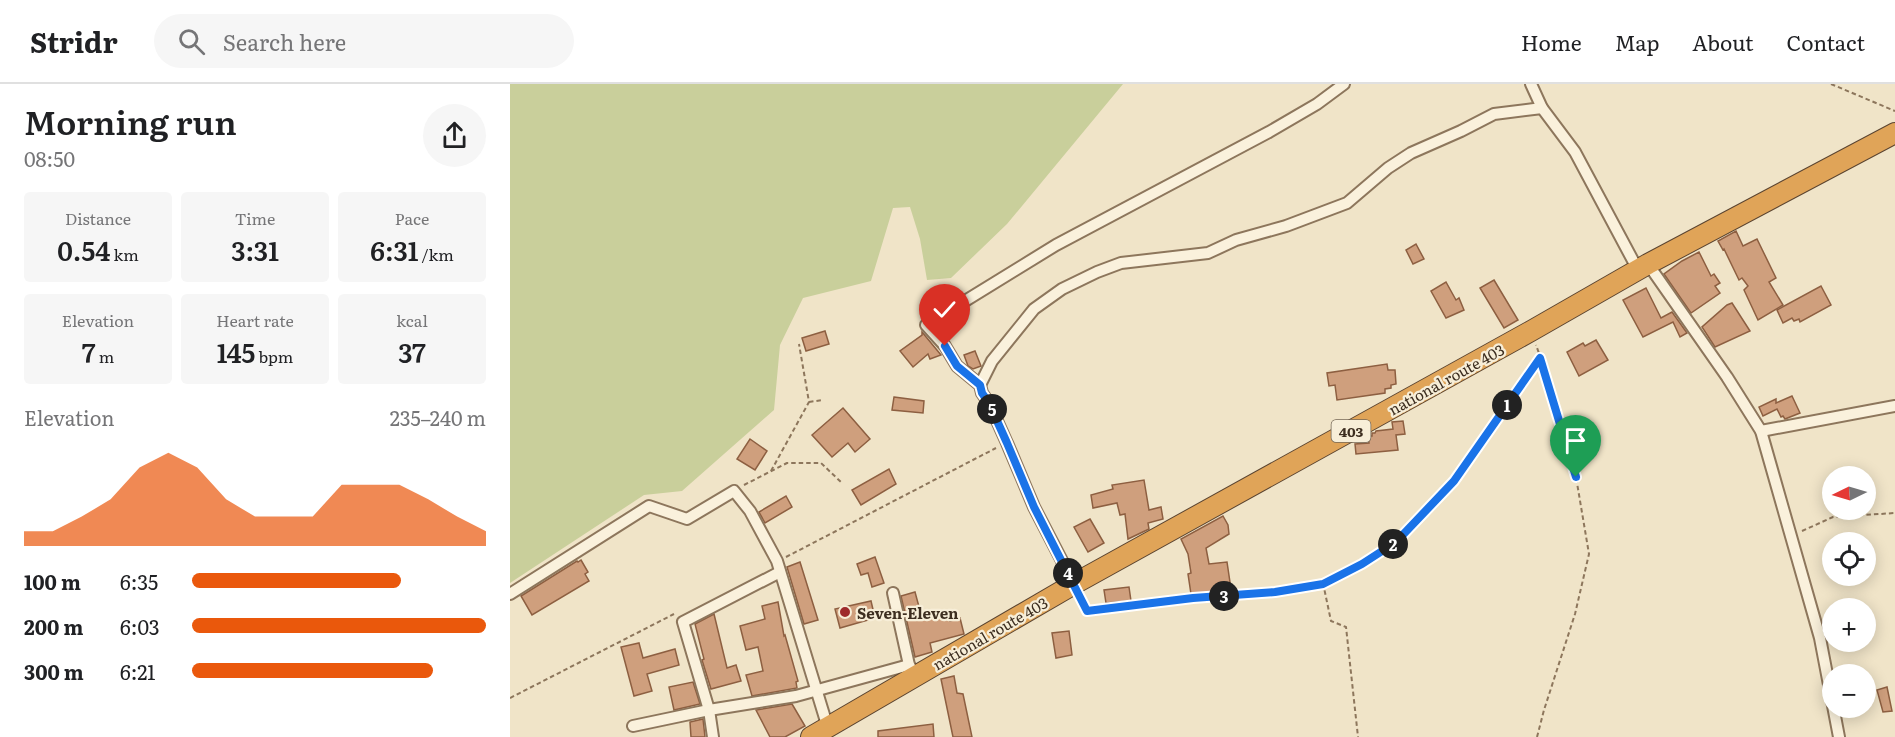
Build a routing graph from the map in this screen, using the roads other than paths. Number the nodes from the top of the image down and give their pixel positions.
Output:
1 (1344, 84) edge
2 (1531, 84) edge
3 (1542, 108) junction
4 (1895, 133) edge
5 (1643, 267) junction
6 (980, 385) junction
7 (1895, 406) edge
8 (1761, 431) junction
9 (780, 572) junction
10 (1074, 584) junction
11 (893, 593) dead end
12 (510, 594) edge
13 (913, 671) junction
14 (816, 690) junction
15 (709, 710) junction
16 (633, 726) dead end
17 (820, 732) edge
18 (714, 737) edge
19 (1839, 737) edge

1 - 6 street
2 - 3 street
3 - 5 street
3 - 6 street
4 - 5 highway, national route 403 / 403
5 - 8 street
5 - 10 highway, national route 403 / 403
6 - 10 street
7 - 8 street
8 - 19 street
9 - 12 street
9 - 14 street
9 - 15 street
10 - 13 highway, national route 403 / 403
11 - 13 street
13 - 14 street
13 - 17 highway, national route 403 / 403
14 - 15 street
14 - 17 street
15 - 16 street
15 - 18 street

